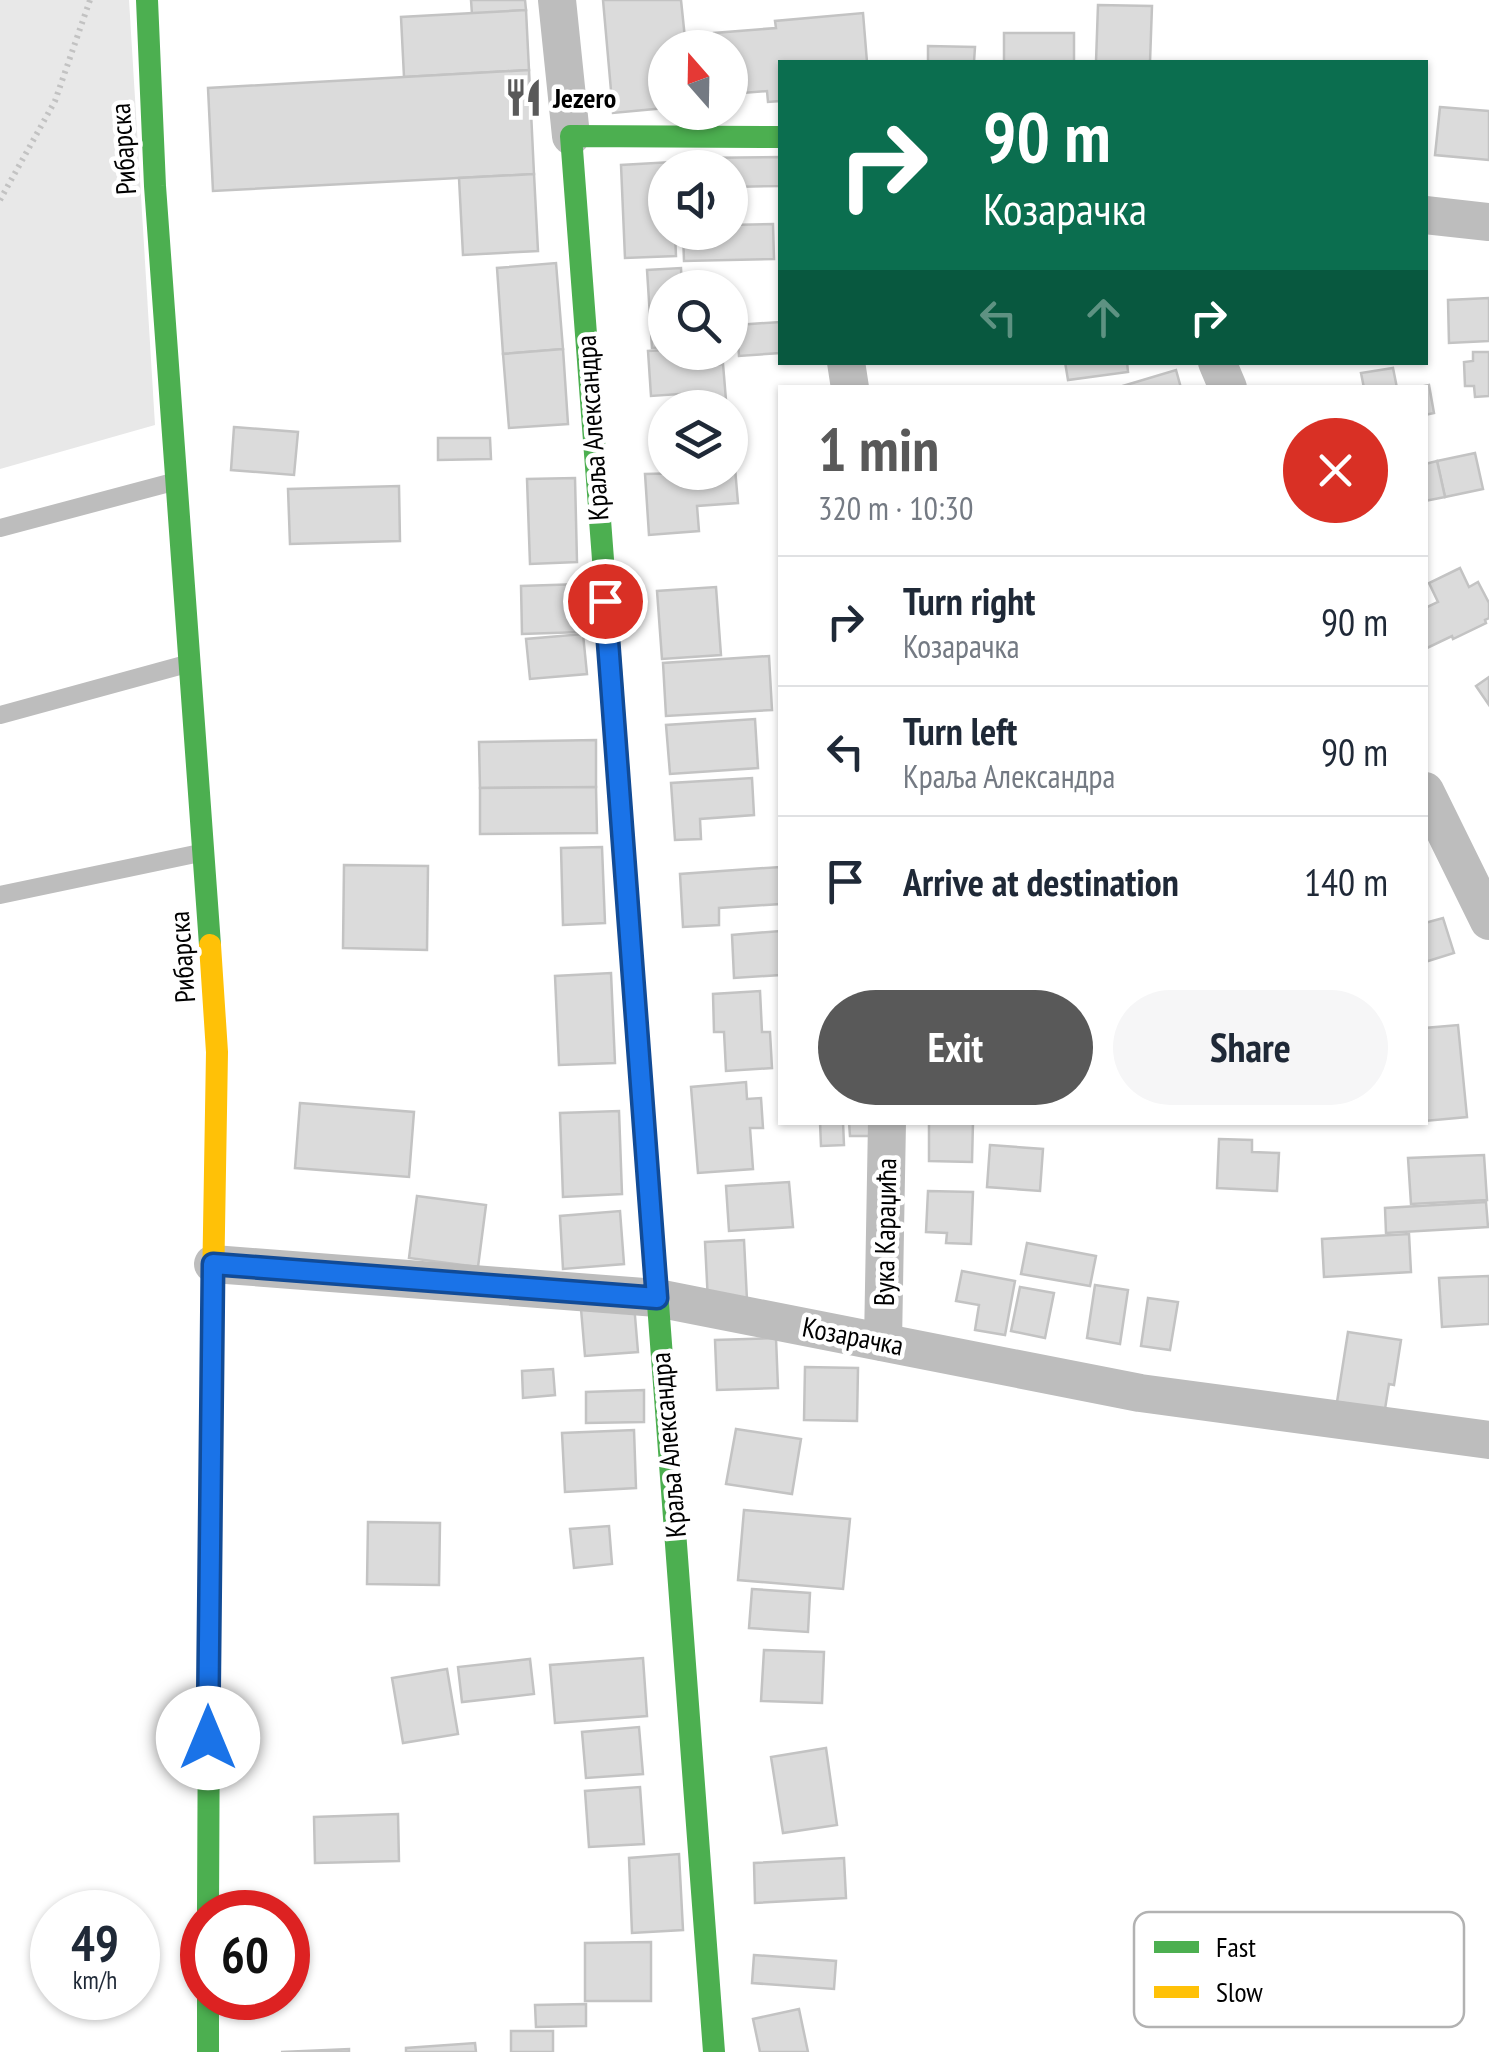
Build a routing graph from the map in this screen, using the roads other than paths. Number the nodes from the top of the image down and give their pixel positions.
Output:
1 (147, 0) edge
2 (557, 0) edge
3 (571, 136) junction
4 (778, 137) edge
5 (1428, 215) edge
6 (1489, 222) edge
7 (178, 480) junction
8 (0, 528) edge
9 (190, 663) junction
10 (0, 715) edge
11 (1428, 797) edge
12 (205, 852) junction
13 (0, 895) edge
14 (1489, 921) edge
15 (887, 1125) edge
16 (213, 1264) junction
17 (657, 1298) junction
18 (883, 1342) junction
19 (1489, 1440) edge
20 (208, 1890) edge
21 (208, 2020) edge
22 (208, 2052) edge
23 (714, 2052) edge

1 - 7 street, Рибарска
2 - 3 street, Краља Александра
3 - 4 street
3 - 17 street, Краља Александра
5 - 6 street
7 - 8 lane
7 - 9 street, Рибарска
9 - 10 lane
9 - 12 street, Рибарска
11 - 14 street
12 - 13 lane
12 - 16 street, Рибарска
15 - 18 street, Вука Караџића
16 - 17 street, Козарачка
16 - 20 street, Рибарска
17 - 18 street, Козарачка
17 - 23 street, Краља Александра
18 - 19 street, Козарачка
21 - 22 street

